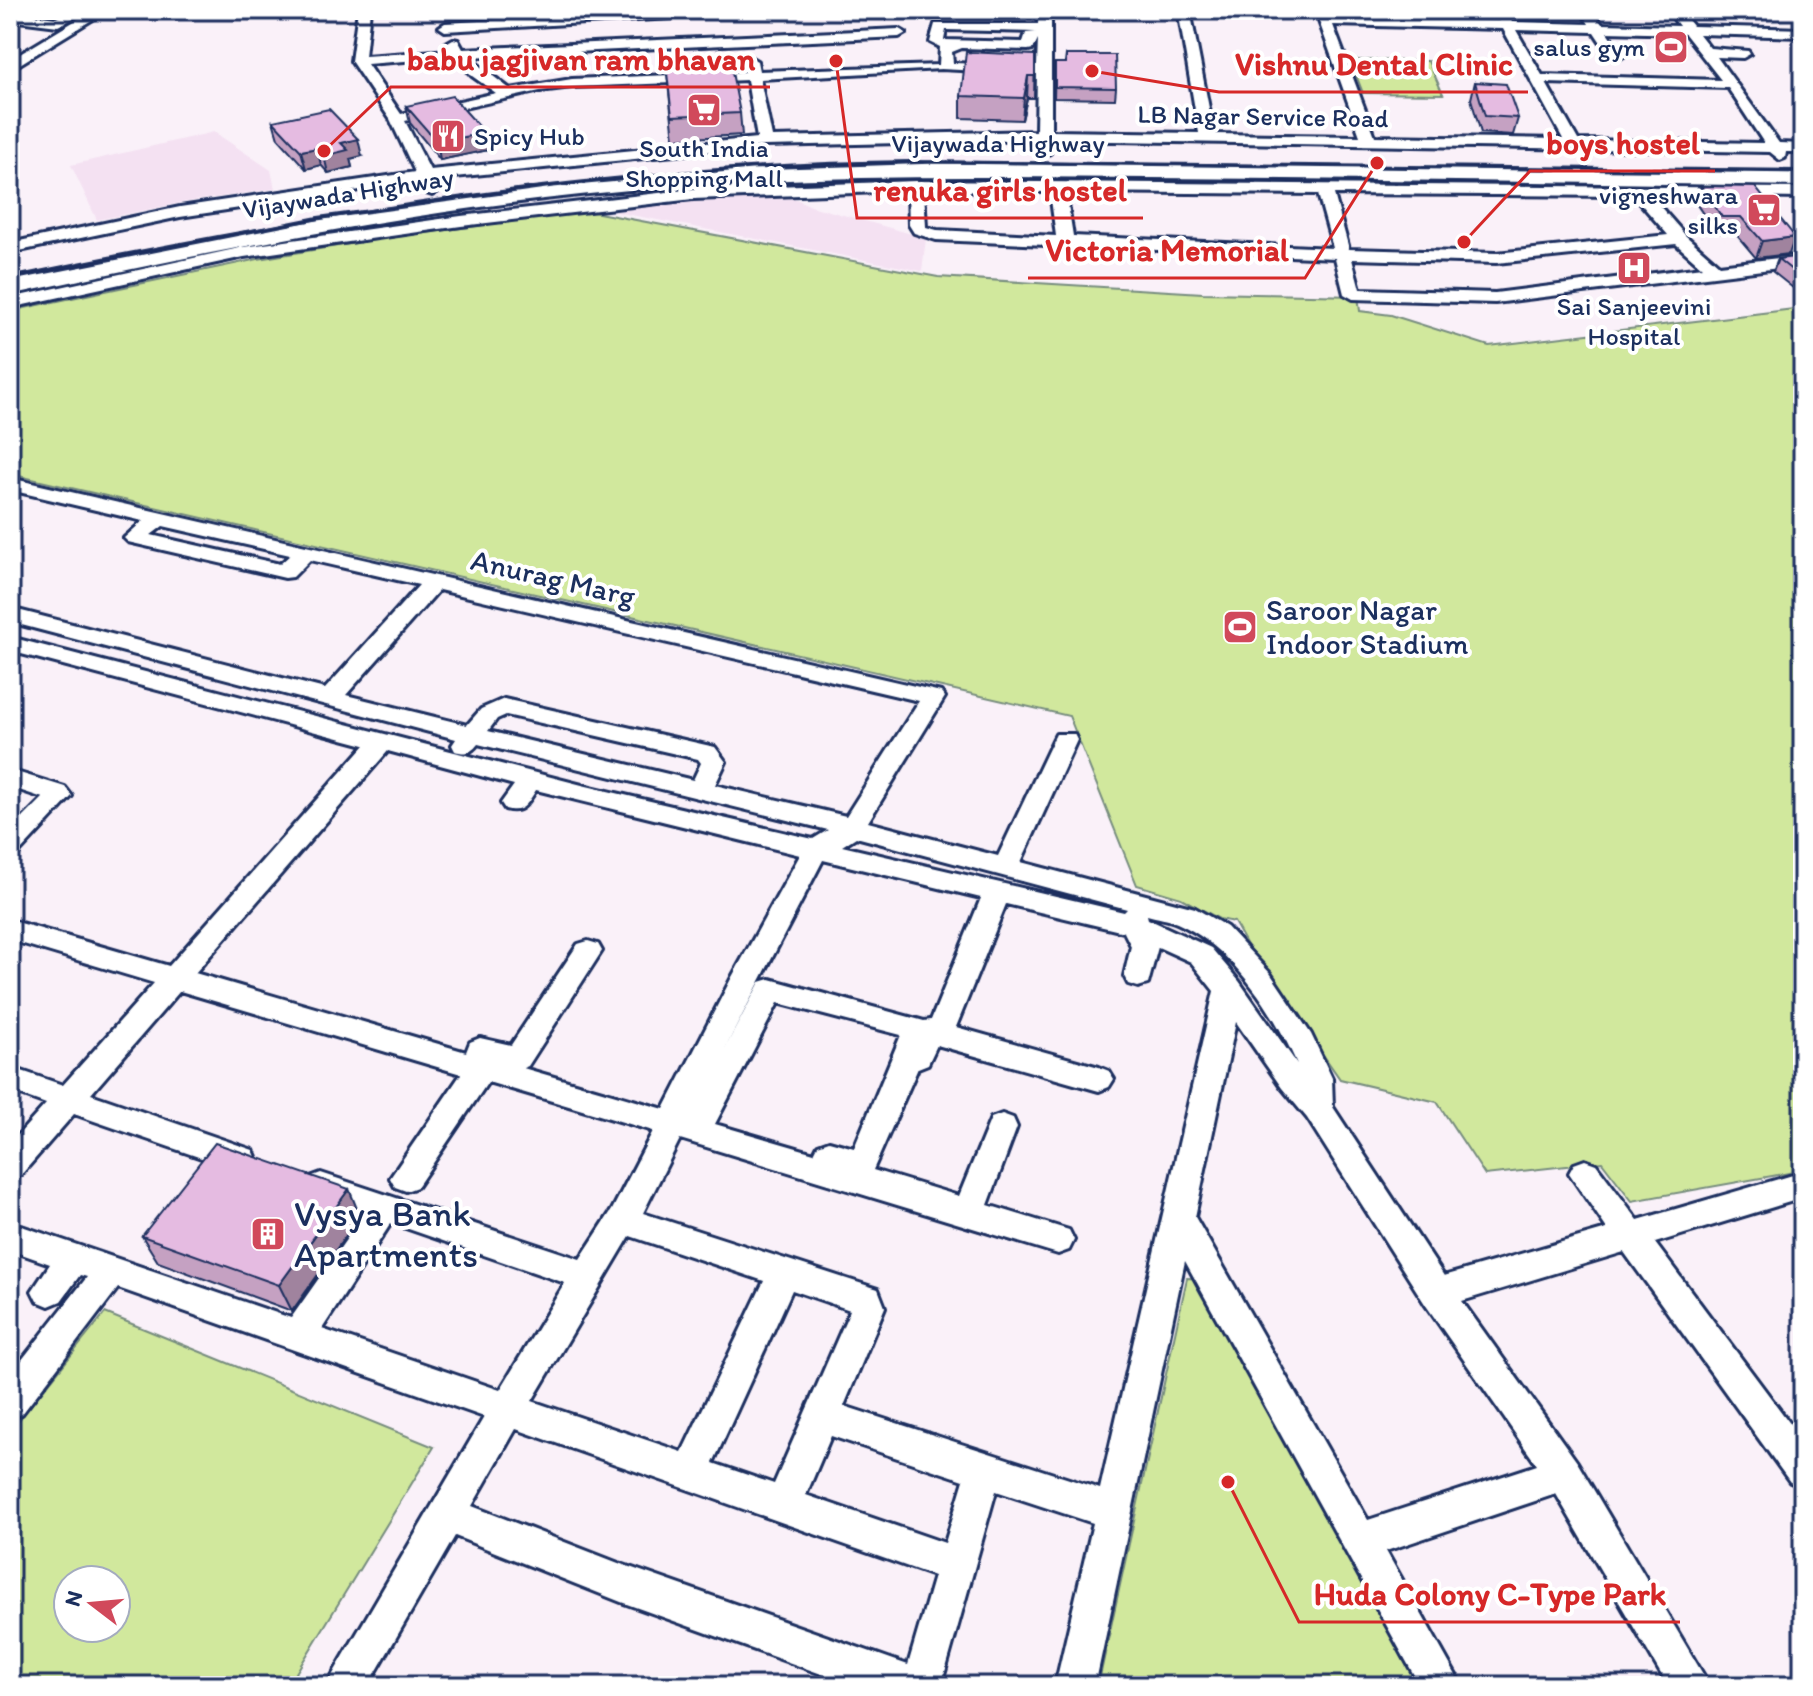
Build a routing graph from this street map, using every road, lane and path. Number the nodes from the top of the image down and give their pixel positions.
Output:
1 (364, 10) edge
2 (440, 10) edge
3 (742, 10) edge
4 (1045, 10) edge
5 (1184, 10) edge
6 (1338, 10) edge
7 (1483, 10) edge
8 (1499, 10) edge
9 (1586, 10) edge
10 (1673, 10) edge
11 (92, 12) edge
12 (627, 13) edge
13 (544, 15) edge
14 (10, 16) edge
15 (1324, 16) edge
16 (1416, 19) edge
17 (445, 27) junction
18 (1507, 27) junction
19 (1599, 31) junction
20 (1690, 31) junction
21 (899, 33) dead end
22 (1803, 33) edge
23 (745, 40) junction
24 (1042, 40) junction
25 (1707, 52) junction
26 (457, 53) junction
27 (1743, 54) dead end
28 (1617, 56) dead end
29 (14, 61) edge
30 (358, 61) junction
31 (935, 68) dead end
32 (1038, 70) junction
33 (752, 76) junction
34 (1536, 79) junction
35 (1732, 84) junction
36 (509, 95) junction
37 (397, 119) junction
38 (1208, 140) junction
39 (765, 142) junction
40 (1370, 142) junction
41 (1043, 144) junction
42 (1574, 146) junction
43 (1791, 154) edge
44 (1658, 168) junction
45 (671, 171) junction
46 (632, 175) junction
47 (1021, 178) junction
48 (1803, 179) edge
49 (429, 182) junction
50 (916, 186) junction
51 (1057, 187) junction
52 (1325, 189) junction
53 (1637, 190) junction
54 (1803, 193) edge
55 (1065, 239) junction
56 (1680, 239) junction
57 (10, 248) edge
58 (1343, 256) junction
59 (1803, 260) edge
60 (10, 266) edge
61 (1730, 273) junction
62 (10, 287) edge
63 (10, 303) edge
64 (10, 484) edge
65 (33, 489) junction
66 (10, 508) edge
67 (159, 518) junction
68 (306, 552) junction
69 (434, 582) junction
70 (10, 615) edge
71 (10, 644) edge
72 (201, 663) junction
73 (175, 686) junction
74 (331, 697) junction
75 (473, 735) junction
76 (1065, 740) dead end
77 (381, 743) junction
78 (452, 761) junction
79 (10, 778) edge
80 (530, 781) junction
81 (700, 790) junction
82 (514, 803) dead end
83 (852, 827) junction
84 (10, 847) edge
85 (816, 850) junction
86 (1006, 867) junction
87 (996, 894) junction
88 (1136, 913) junction
89 (10, 930) edge
90 (588, 951) dead end
91 (1138, 976) dead end
92 (175, 978) junction
93 (1229, 989) junction
94 (945, 1020) dead end
95 (422, 1040) junction
96 (481, 1068) junction
97 (10, 1079) edge
98 (1099, 1079) dead end
99 (68, 1100) junction
100 (1318, 1109) junction
101 (691, 1124) junction
102 (1002, 1127) dead end
103 (10, 1166) edge
104 (1585, 1173) dead end
105 (406, 1178) dead end
106 (863, 1180) junction
107 (1803, 1185) edge
108 (969, 1212) junction
109 (623, 1220) junction
110 (1180, 1221) junction
111 (375, 1224) dead end
112 (10, 1236) edge
113 (1633, 1237) junction
114 (1058, 1240) dead end
115 (74, 1258) junction
116 (112, 1271) junction
117 (784, 1273) junction
118 (587, 1276) junction
119 (49, 1291) dead end
120 (1437, 1293) junction
121 (298, 1337) junction
122 (10, 1402) edge
123 (509, 1411) junction
124 (822, 1416) junction
125 (985, 1468) junction
126 (1803, 1470) edge
127 (690, 1474) junction
128 (1564, 1474) junction
129 (783, 1505) junction
130 (1114, 1512) junction
131 (446, 1514) junction
132 (1359, 1541) junction
133 (958, 1566) junction
134 (346, 1686) edge
135 (910, 1686) edge
136 (921, 1686) edge
137 (1075, 1686) edge
138 (1442, 1686) edge
139 (1690, 1686) edge

1 - 30 street
2 - 17 street
3 - 12 street
3 - 23 street
4 - 24 street
5 - 38 street
6 - 16 street
7 - 16 street
8 - 18 street
9 - 19 street
10 - 20 street
11 - 14 street
11 - 29 street
12 - 13 street
13 - 17 street
15 - 16 street
15 - 40 street
16 - 18 street
17 - 26 street
18 - 19 street
18 - 34 street
19 - 20 street
19 - 28 street
20 - 22 street
20 - 25 street
21 - 23 street
23 - 26 street
23 - 33 street
24 - 24 street
24 - 32 street
24 - 32 street
25 - 27 street
25 - 35 street
26 - 30 street
26 - 36 street
30 - 37 street
31 - 33 street
32 - 41 street
33 - 36 street
33 - 39 street
34 - 35 street
34 - 42 street
35 - 43 street
36 - 37 street
37 - 49 street
38 - 40 street, LB Nagar Service Road
38 - 41 street, LB Nagar Service Road
39 - 41 street, LB Nagar Service Road
39 - 49 street, LB Nagar Service Road
40 - 42 street, LB Nagar Service Road
41 - 44 highway, Vijaywada Highway
41 - 45 highway, Vijaywada Highway
42 - 43 street, LB Nagar Service Road
43 - 44 highway, Vijaywada Highway
44 - 47 highway, Vijaywada Highway
44 - 48 highway, Vijaywada Highway
45 - 46 highway, Vijaywada Highway
45 - 47 highway, Vijaywada Highway
46 - 49 highway, Vijaywada Highway
46 - 62 highway, Vijaywada Highway
47 - 50 street
47 - 51 street
49 - 57 street, LB Nagar Service Road
49 - 60 highway, Vijaywada Highway
50 - 55 street
50 - 63 street
51 - 52 street
51 - 55 street
52 - 53 street
52 - 58 street
53 - 54 street
53 - 56 street
55 - 58 street
56 - 58 street
56 - 61 street
58 - 61 street
59 - 61 street
64 - 65 street, Anurag Marg
65 - 66 street
65 - 67 street, Anurag Marg
67 - 68 street, Anurag Marg
67 - 68 street
68 - 69 street, Anurag Marg
69 - 74 street
69 - 83 street, Anurag Marg
70 - 72 street
71 - 73 street
72 - 73 street
72 - 74 street
73 - 77 street
74 - 75 street
75 - 78 street
75 - 81 street
75 - 81 street
76 - 86 street
77 - 78 street
77 - 92 street
78 - 80 street
79 - 84 street
80 - 82 street
80 - 85 street
81 - 83 street
83 - 85 street
83 - 86 street
85 - 87 street
85 - 101 street
86 - 88 street
87 - 88 street
87 - 94 street
88 - 91 street
88 - 93 street
88 - 100 street
89 - 92 street
90 - 95 street
92 - 95 street
92 - 99 street
93 - 100 street
93 - 110 street
95 - 96 street
96 - 101 street
96 - 105 street
97 - 99 street
98 - 106 street
99 - 103 street
99 - 118 street
100 - 120 street
101 - 101 street
101 - 106 street
101 - 109 street
102 - 108 street
104 - 113 street
106 - 108 street
107 - 113 street
108 - 114 street
109 - 117 street
109 - 118 street
110 - 130 street
110 - 132 street
111 - 121 street
112 - 115 street
113 - 120 street
113 - 126 street
115 - 116 street
115 - 119 street
116 - 121 street
116 - 122 street
117 - 124 street
117 - 127 street
118 - 123 street
120 - 128 street
121 - 123 street
123 - 127 street
123 - 131 street
124 - 125 street
124 - 129 street
125 - 130 street
125 - 133 street
127 - 129 street
128 - 132 street
128 - 139 street
129 - 133 street
130 - 137 street
131 - 134 street
131 - 135 street
132 - 138 street
133 - 136 street

